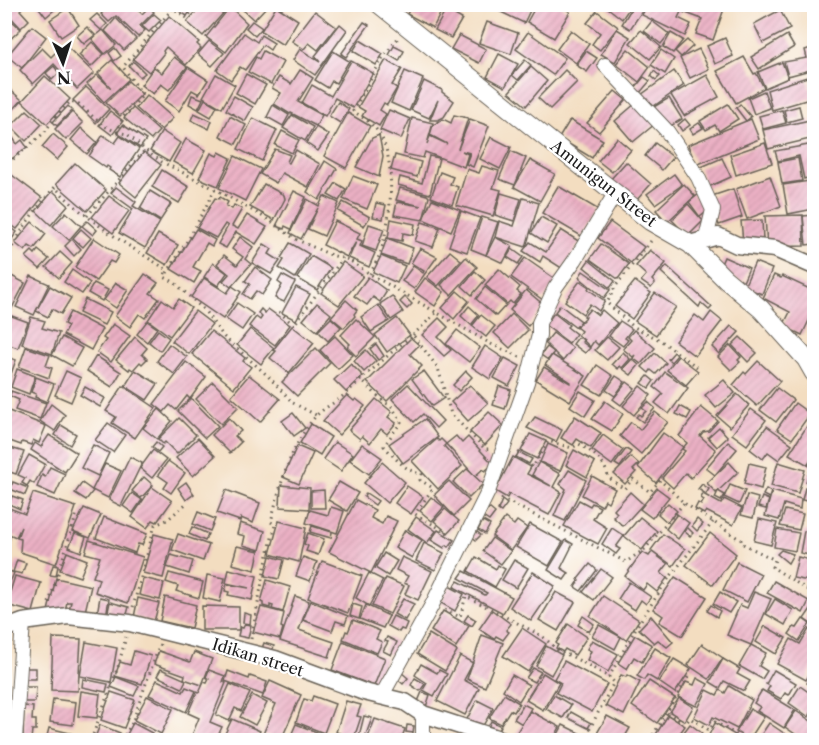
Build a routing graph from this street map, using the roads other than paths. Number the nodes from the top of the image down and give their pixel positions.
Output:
1 (380, 4) edge
2 (605, 65) dead end
3 (615, 194) junction
4 (698, 241) junction
5 (814, 266) edge
6 (814, 373) edge
7 (23, 622) junction
8 (4, 629) edge
9 (381, 697) junction
10 (423, 714) junction
11 (15, 741) edge
12 (423, 741) edge
13 (503, 741) edge

1 - 3 main road, Amunigun Street
2 - 4 street
3 - 4 main road, Amunigun Street
3 - 9 street
4 - 5 street
4 - 6 main road, Amunigun Street
7 - 8 street, Idikan street
7 - 9 street, Idikan street
7 - 11 street
9 - 10 street, Idikan street
10 - 12 street
10 - 13 street, Idikan street

